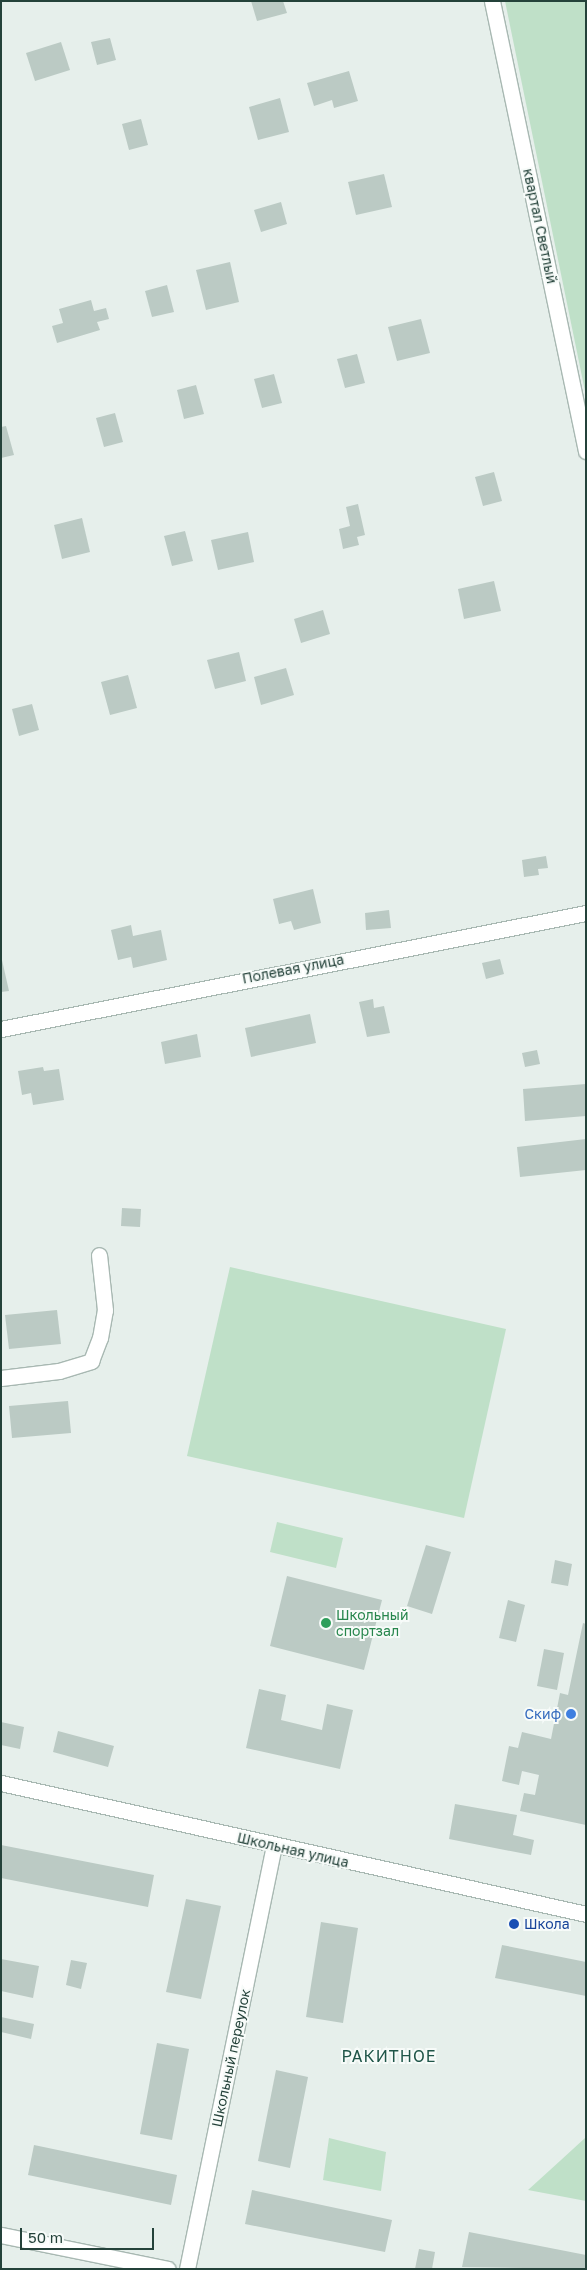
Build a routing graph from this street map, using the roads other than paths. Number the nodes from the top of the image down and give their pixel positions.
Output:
1 (492, 1) edge
2 (586, 451) edge
3 (586, 913) edge
4 (1, 1029) edge
5 (99, 1254) dead end
6 (1, 1378) edge
7 (1, 1783) edge
8 (274, 1847) junction
9 (586, 1914) edge
10 (1, 2236) edge
11 (123, 2265) edge
12 (168, 2269) edge
13 (187, 2269) edge

1 - 2 street, квартал Светлый
3 - 4 street, Полевая улица
5 - 6 street
7 - 8 street, Школьная улица
8 - 9 street, Школьная улица
8 - 13 street, Школьный переулок
10 - 11 street
11 - 12 street

